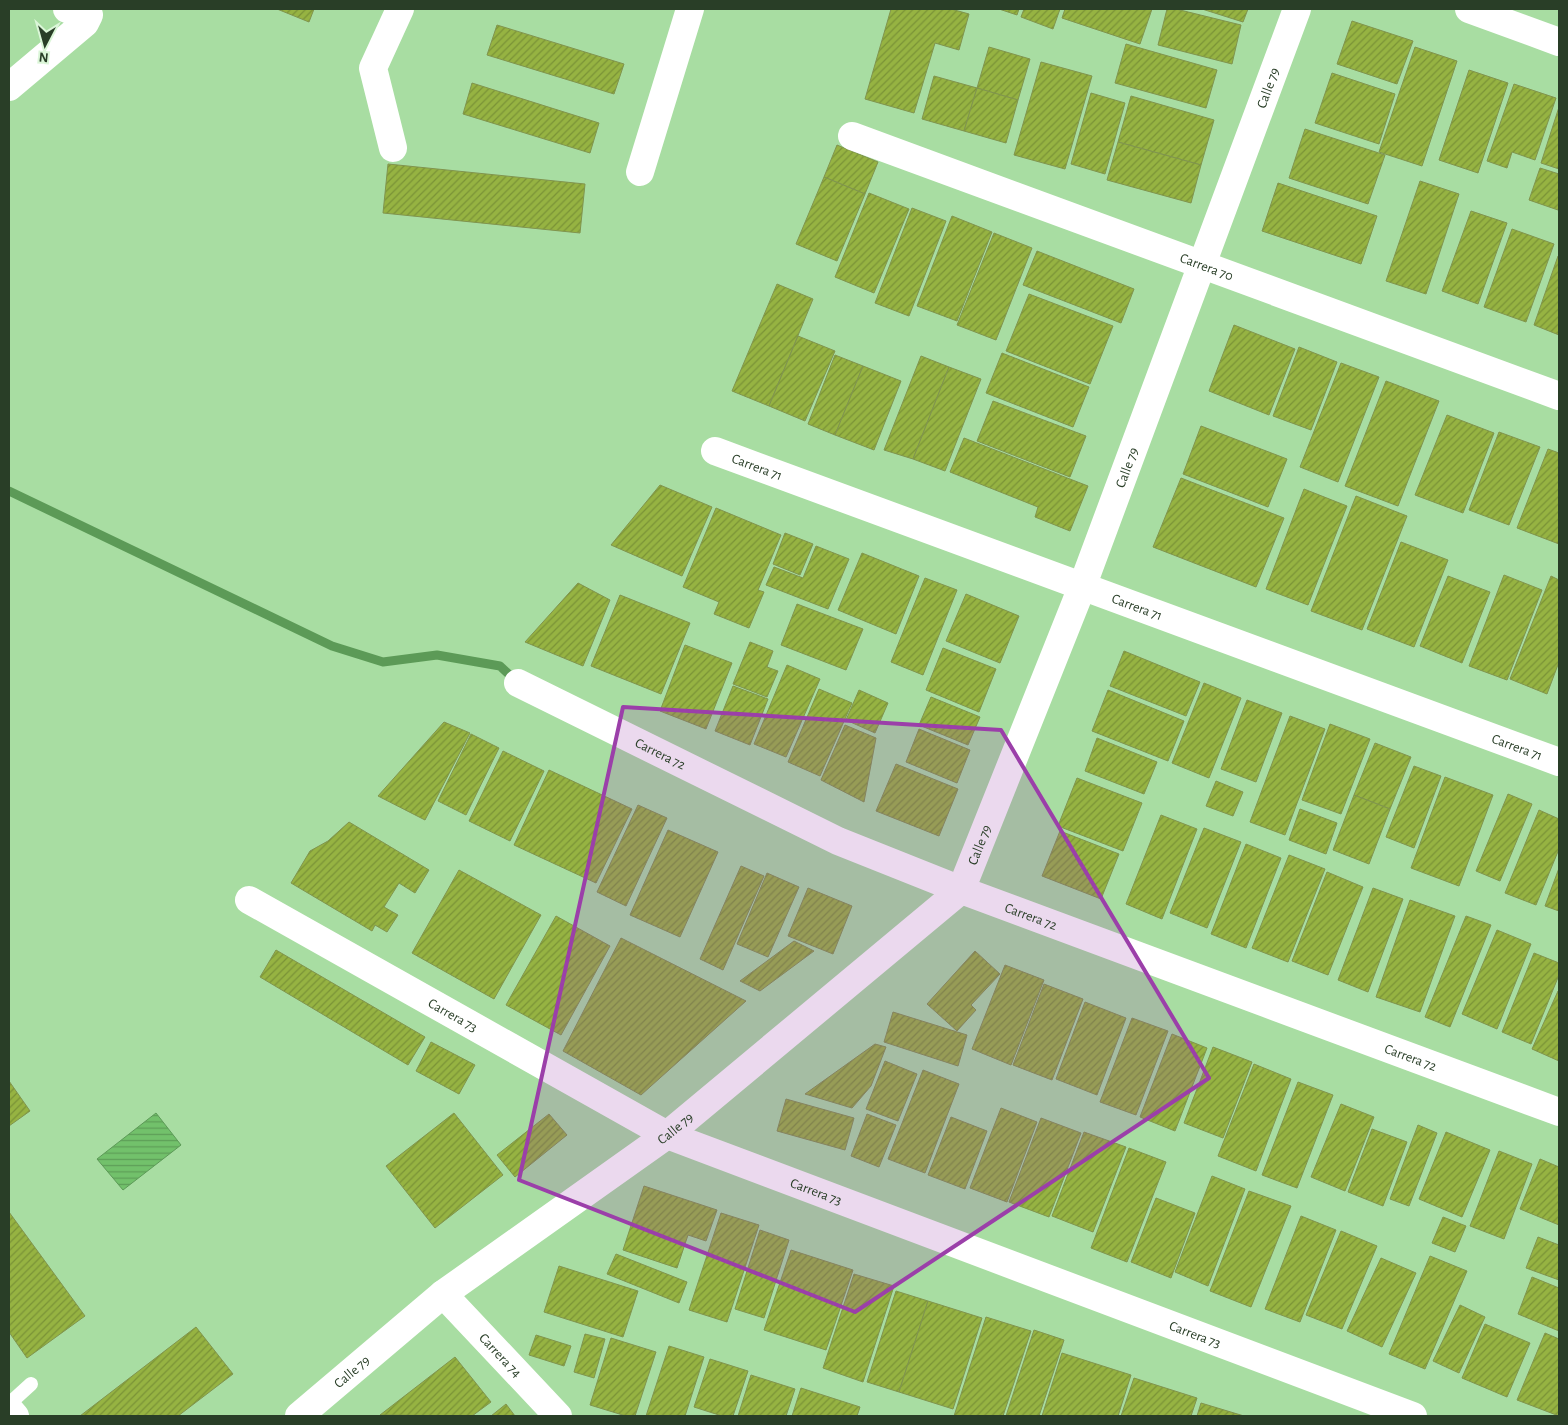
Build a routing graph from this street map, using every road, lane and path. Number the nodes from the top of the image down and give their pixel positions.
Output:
1 (400, 9) edge
2 (690, 9) edge
3 (1297, 9) edge
4 (1470, 9) edge
5 (83, 11) edge
6 (1559, 42) edge
7 (9, 87) edge
8 (852, 136) dead end
9 (394, 148) dead end
10 (640, 172) dead end
11 (1202, 265) junction
12 (1559, 396) edge
13 (715, 451) dead end
14 (1082, 587) junction
15 (518, 683) dead end
16 (1559, 762) edge
17 (961, 890) junction
18 (249, 900) dead end
19 (1559, 1112) edge
20 (667, 1135) junction
21 (444, 1294) junction
22 (31, 1384) dead end
23 (9, 1404) edge
24 (9, 1408) edge
25 (15, 1416) edge
26 (299, 1416) edge
27 (558, 1416) edge
28 (1414, 1416) edge

1 - 9 street
2 - 10 street
3 - 11 street, Calle 79
4 - 6 street
5 - 7 street
8 - 11 street, Carrera 70
11 - 12 street, Carrera 70
11 - 14 street, Calle 79
13 - 14 street, Carrera 71
14 - 16 street, Carrera 71
14 - 17 street, Calle 79
15 - 17 street, Carrera 72
17 - 19 street, Carrera 72
17 - 20 street, Calle 79
18 - 20 street, Carrera 73
20 - 21 street, Calle 79
20 - 28 street, Carrera 73
21 - 26 street, Calle 79
21 - 27 street, Carrera 74
22 - 23 lane
24 - 25 street

